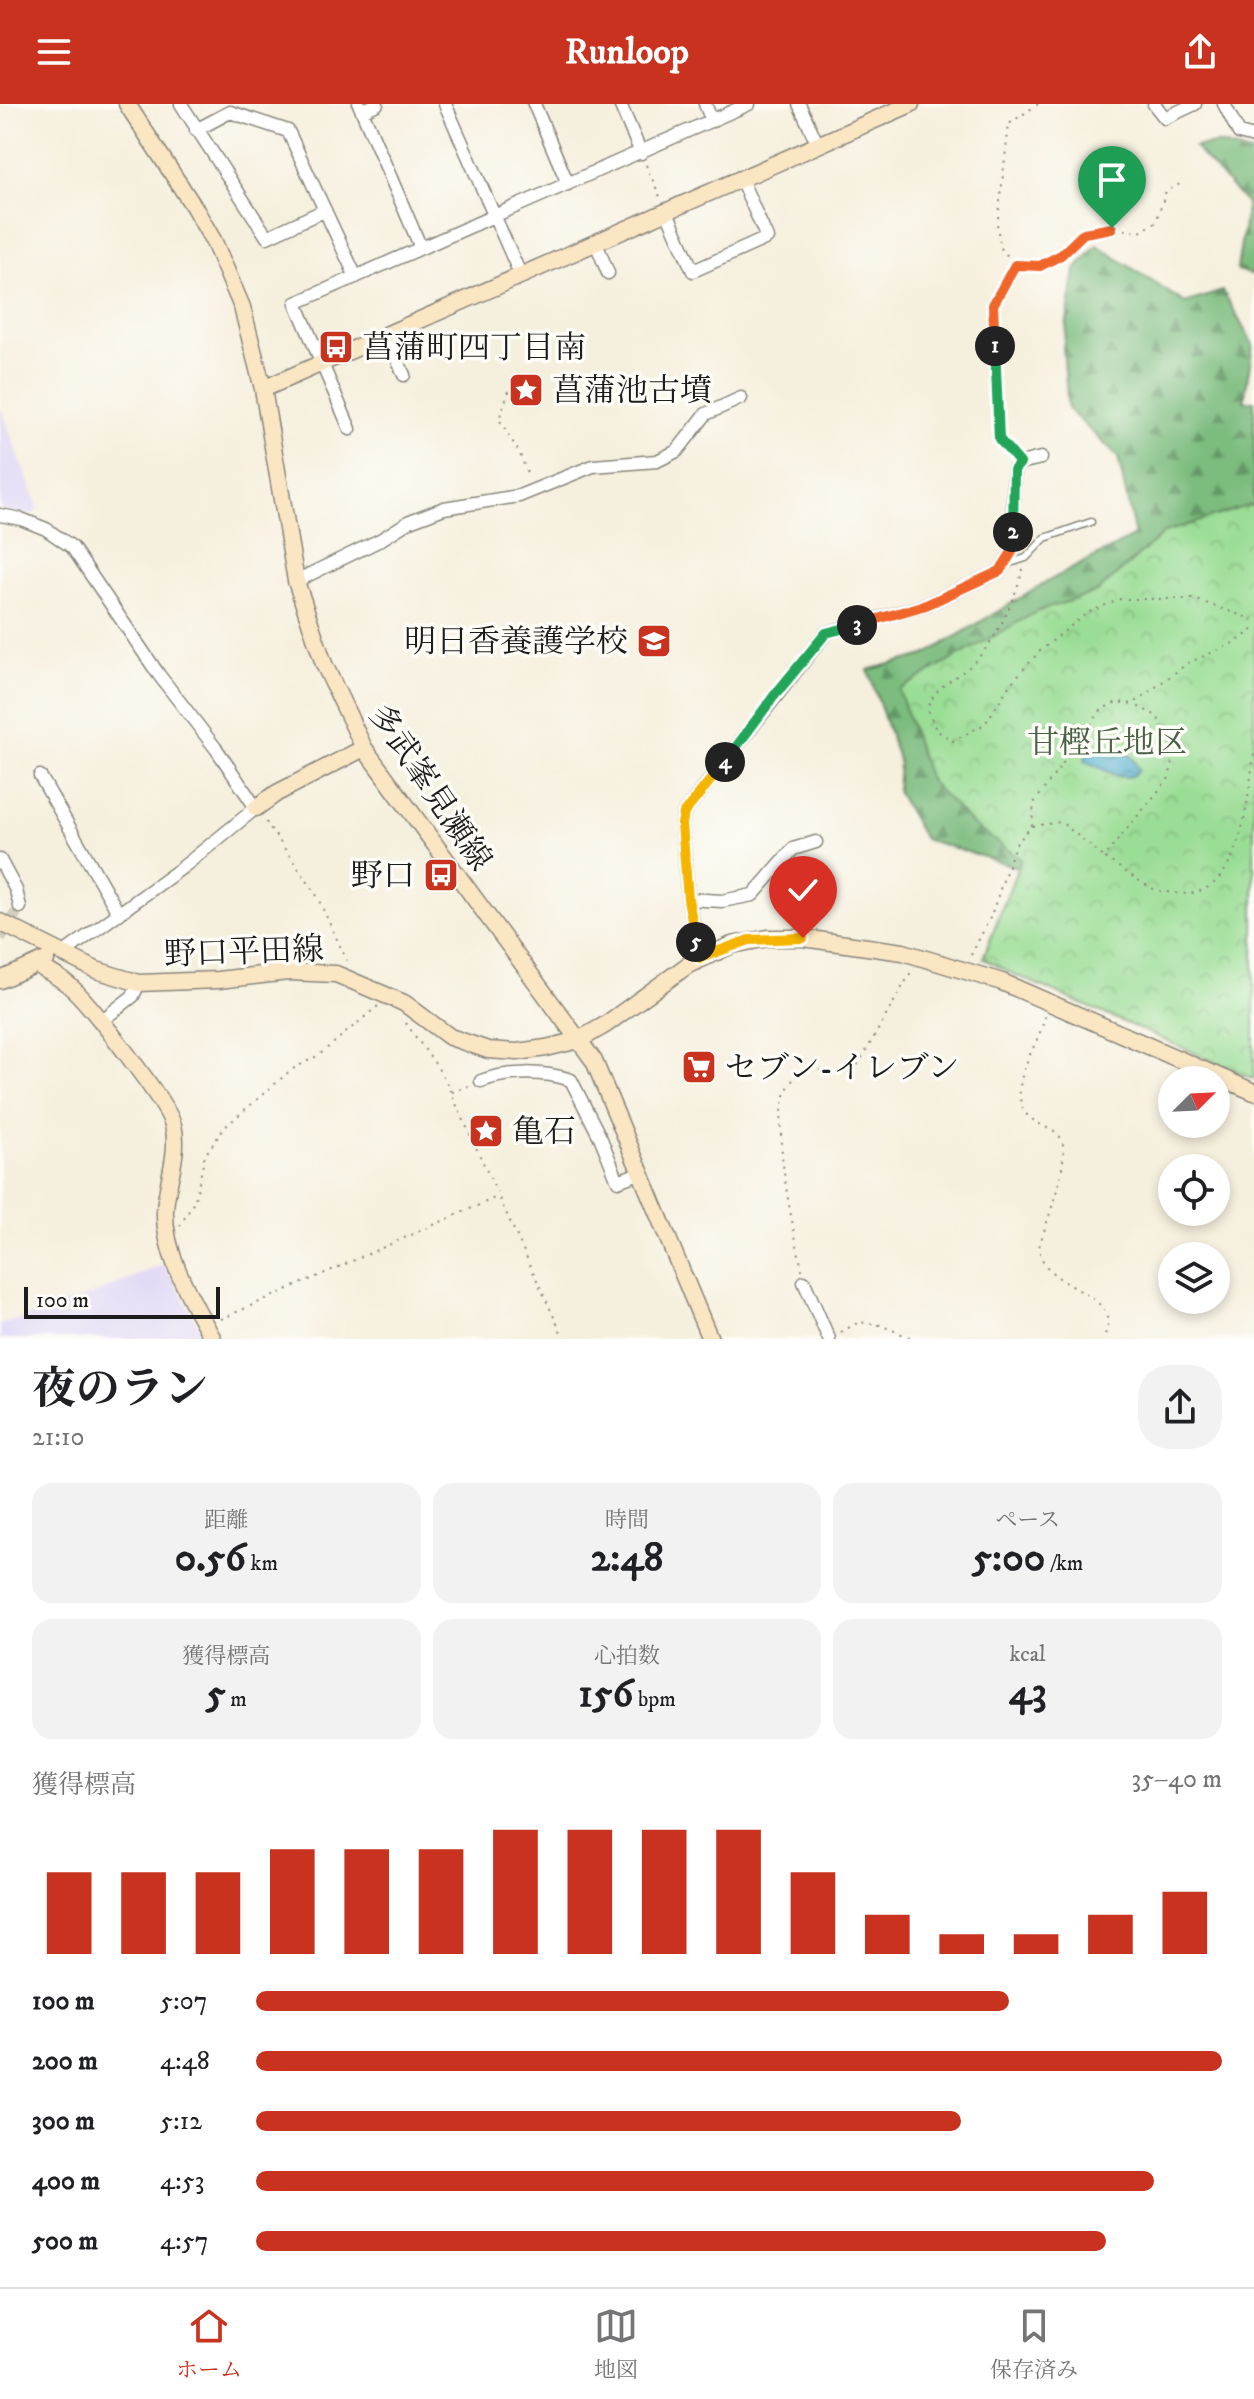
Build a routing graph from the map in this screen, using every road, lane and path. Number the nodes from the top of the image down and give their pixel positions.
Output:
1 (127, 104) edge
2 (181, 104) edge
3 (377, 104) edge
4 (445, 104) edge
5 (534, 104) edge
6 (620, 104) edge
7 (705, 104) edge
8 (749, 104) edge
9 (799, 104) edge
10 (911, 104) edge
11 (1038, 104) edge
12 (1154, 104) edge
13 (1195, 104) edge
14 (1224, 104) edge
15 (361, 107) edge
16 (220, 110) edge
17 (712, 121) junction
18 (196, 130) junction
19 (1254, 137) edge
20 (818, 145) junction
21 (641, 153) junction
22 (741, 179) junction
23 (568, 184) junction
24 (1180, 184) dead end
25 (325, 210) junction
26 (667, 212) junction
27 (494, 216) junction
28 (596, 243) junction
29 (421, 248) junction
30 (1015, 265) junction
31 (608, 273) dead end
32 (521, 276) junction
33 (356, 277) junction
34 (387, 335) junction
35 (322, 363) junction
36 (404, 375) dead end
37 (263, 389) junction
38 (509, 391) dead end
39 (741, 398) dead end
40 (350, 429) dead end
41 (1041, 458) dead end
42 (1020, 463) junction
43 (531, 481) dead end
44 (0, 515) edge
45 (1091, 522) dead end
46 (1026, 558) junction
47 (1005, 564) junction
48 (296, 581) junction
49 (1254, 620) edge
50 (1254, 629) edge
51 (1133, 704) junction
52 (364, 748) junction
53 (1254, 754) edge
54 (40, 776) dead end
55 (256, 808) junction
56 (1032, 826) junction
57 (816, 842) dead end
58 (1104, 857) junction
59 (0, 860) edge
60 (688, 899) junction
61 (20, 907) dead end
62 (119, 914) junction
63 (0, 922) edge
64 (61, 955) junction
65 (917, 956) junction
66 (700, 958) junction
67 (347, 961) dead end
68 (36, 964) junction
69 (964, 969) junction
70 (0, 980) edge
71 (139, 983) junction
72 (1048, 1001) junction
73 (382, 1003) dead end
74 (402, 1016) dead end
75 (100, 1022) junction
76 (579, 1040) junction
77 (481, 1081) joint
78 (1254, 1092) edge
79 (451, 1093) junction
80 (642, 1172) junction
81 (498, 1197) junction
82 (167, 1238) junction
83 (804, 1282) joint
84 (210, 1332) edge
85 (834, 1336) edge
86 (564, 1339) edge
87 (710, 1339) edge
88 (914, 1339) edge
89 (1103, 1339) edge

1 - 37 street, 多武峯見瀬線
2 - 18 street
3 - 15 street
4 - 27 street
5 - 23 street
6 - 21 street
7 - 17 street
8 - 17 street
9 - 20 street
10 - 20 street
11 - 30 path
12 - 13 street
14 - 19 street
15 - 29 street
16 - 18 street
16 - 25 street
17 - 21 street
18 - 25 street
20 - 22 street
21 - 23 street
21 - 26 path
22 - 26 street
22 - 26 street
23 - 27 street
24 - 30 path
25 - 33 street
26 - 28 street
27 - 29 street
27 - 32 street
28 - 31 street
28 - 32 street
29 - 33 street
30 - 42 path
32 - 34 street
33 - 35 street
34 - 35 street
34 - 36 street
35 - 37 street
35 - 40 street
37 - 48 street, 多武峯見瀬線
38 - 43 path
39 - 48 street
41 - 42 street
42 - 47 street
44 - 55 street
45 - 46 lane
46 - 47 lane
46 - 49 path
47 - 60 street
48 - 52 street, 多武峯見瀬線
50 - 51 path
51 - 56 path
51 - 58 path
52 - 55 street
52 - 76 street, 多武峯見瀬線
53 - 58 path
54 - 62 street
55 - 62 street
55 - 67 path
56 - 58 path
56 - 69 path
57 - 60 street
59 - 61 street
60 - 66 street
62 - 64 street
63 - 64 street, 野口平田線
64 - 68 street
64 - 71 street, 野口平田線
65 - 66 street
65 - 69 street
65 - 83 path
66 - 76 street
68 - 70 street
68 - 75 street
69 - 72 street
71 - 75 street
71 - 76 street, 野口平田線
72 - 78 street
72 - 89 path
73 - 82 path
74 - 79 path
75 - 82 street
76 - 80 street, 多武峯見瀬線
77 - 79 path
77 - 80 street
79 - 81 path
80 - 87 street, 多武峯見瀬線
81 - 84 path
81 - 86 path
82 - 84 street
83 - 85 street
85 - 88 path

